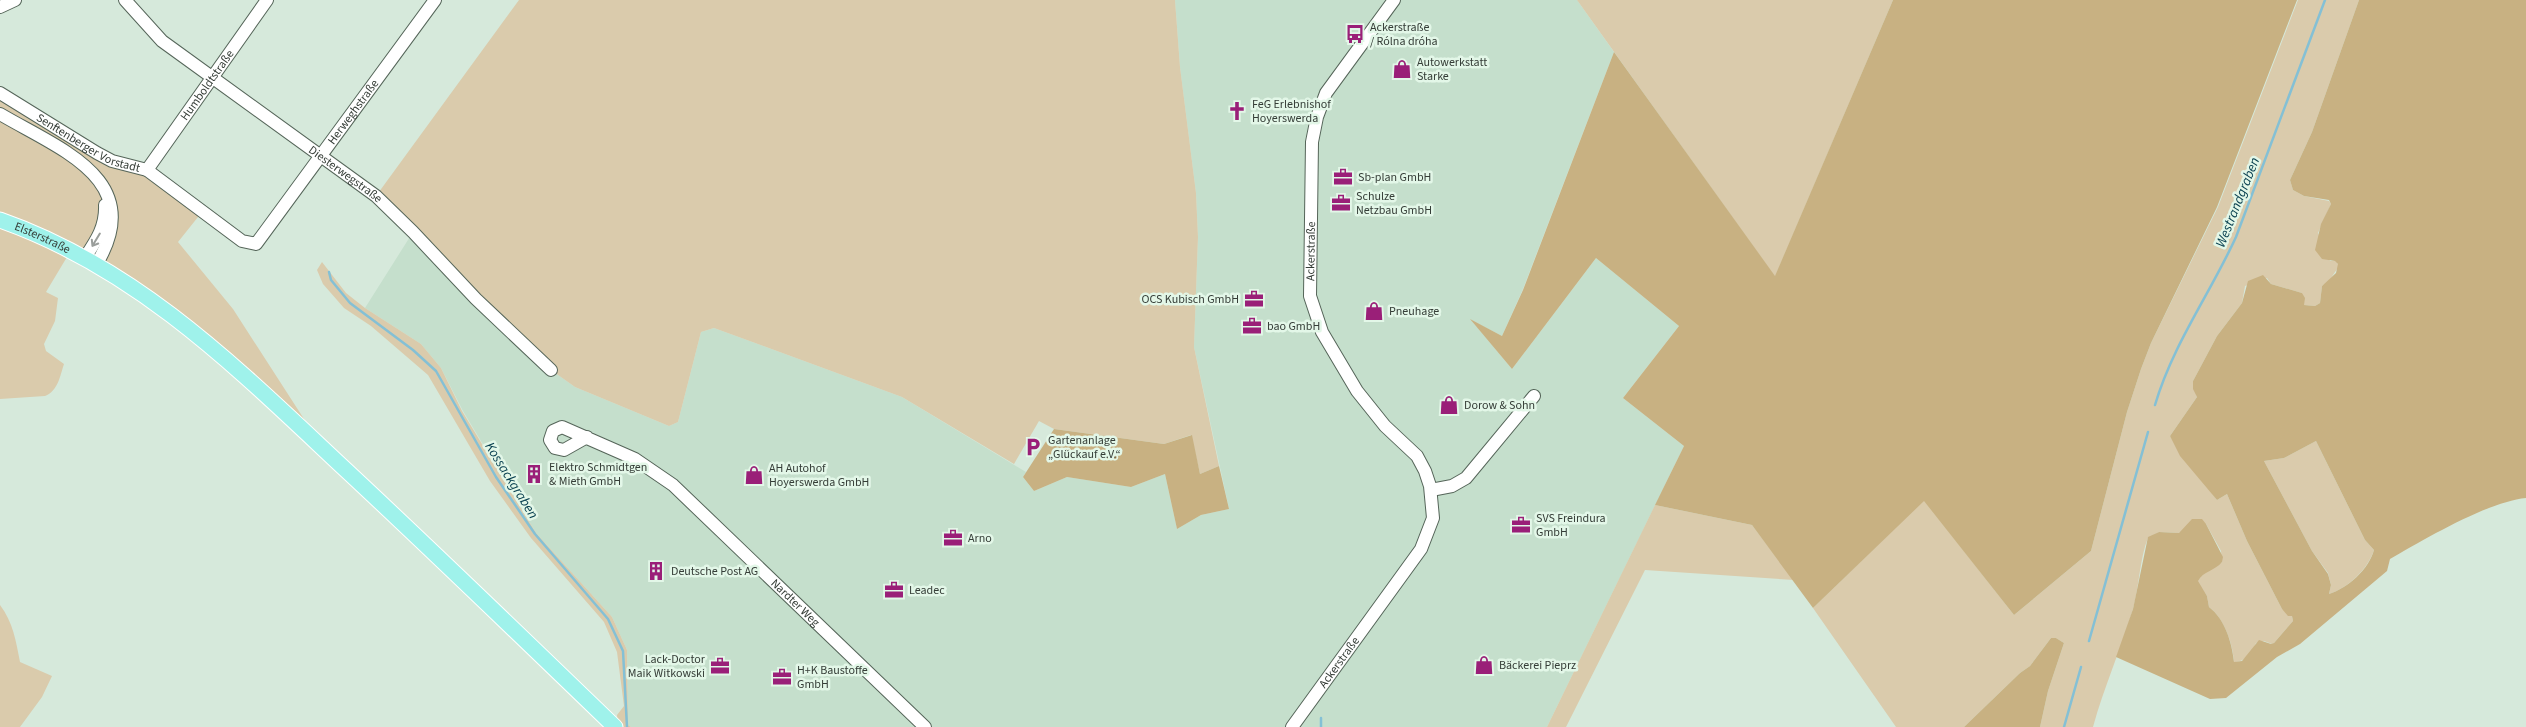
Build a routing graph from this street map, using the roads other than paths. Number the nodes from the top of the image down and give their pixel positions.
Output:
1 (15, 0) edge
2 (125, 0) edge
3 (267, 0) edge
4 (435, 0) edge
5 (1394, 0) edge
6 (0, 7) edge
7 (212, 77) junction
8 (0, 93) edge
9 (0, 114) edge
10 (322, 156) junction
11 (147, 170) junction
12 (0, 220) edge
13 (251, 244) joint
14 (90, 262) junction
15 (551, 370) dead end
16 (1534, 396) dead end
17 (587, 437) dead end
18 (1431, 490) junction
19 (615, 727) edge
20 (925, 727) edge
21 (1292, 727) edge

1 - 6 street
2 - 7 street, Diesterwegstraße
3 - 7 street, Humboldtstraße
4 - 10 street, Herweghstraße
5 - 18 street, Ackerstraße
7 - 10 street, Diesterwegstraße
7 - 11 street, Humboldtstraße
8 - 11 street, Senftenberger Vorstadt
9 - 14 street, Senftenberger Vorstadt
10 - 13 street, Herweghstraße
10 - 15 street, Diesterwegstraße
11 - 13 street, Senftenberger Vorstadt
12 - 14 main road, Elsterstraße
14 - 19 main road, Elsterstraße
16 - 18 street
17 - 20 street, Nardter Weg
18 - 21 street, Ackerstraße

